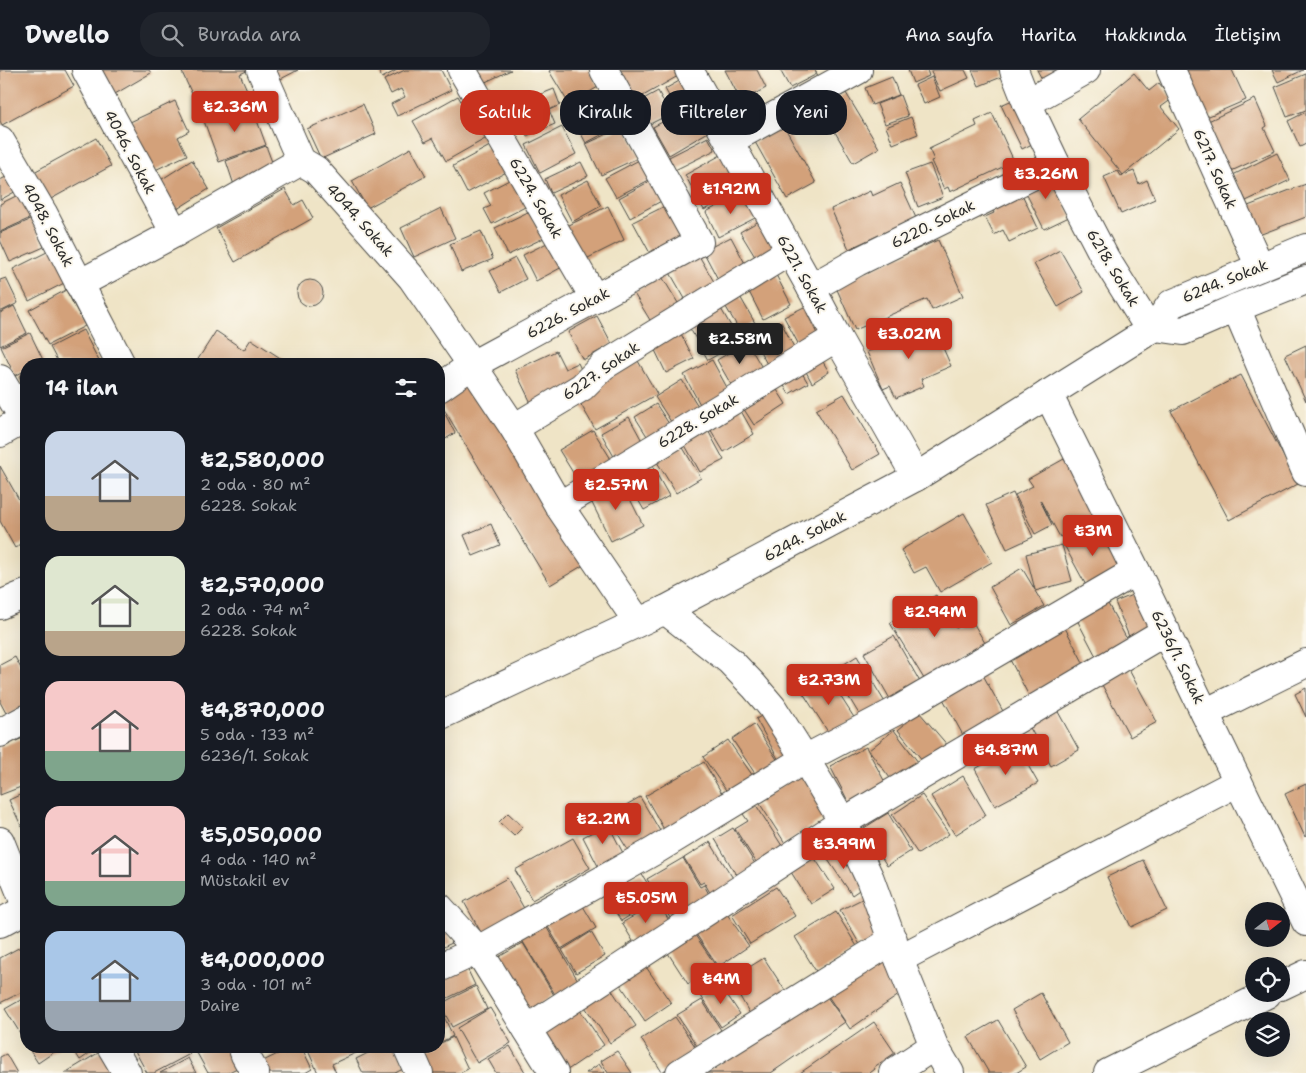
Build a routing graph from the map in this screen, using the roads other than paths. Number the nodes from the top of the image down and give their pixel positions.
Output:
1 (86, 70) edge
2 (261, 70) edge
3 (462, 70) edge
4 (604, 70) edge
5 (689, 70) edge
6 (858, 70) edge
7 (1014, 70) edge
8 (1086, 70) edge
9 (1171, 70) edge
10 (1027, 103) junction
11 (0, 140) edge
12 (730, 141) junction
13 (301, 161) junction
14 (1056, 164) junction
15 (175, 234) junction
16 (1306, 248) edge
17 (790, 250) junction
18 (1260, 267) junction
19 (1306, 280) edge
20 (79, 284) junction
21 (811, 288) junction
22 (594, 299) junction
23 (1236, 308) junction
24 (1152, 328) junction
25 (837, 337) junction
26 (118, 358) edge
27 (472, 365) junction
28 (0, 379) edge
29 (445, 384) edge
30 (1048, 394) junction
31 (20, 411) edge
32 (20, 422) edge
33 (514, 428) junction
34 (0, 433) edge
35 (1306, 472) edge
36 (916, 477) junction
37 (560, 506) junction
38 (1136, 571) junction
39 (20, 597) edge
40 (0, 605) edge
41 (665, 610) junction
42 (638, 622) junction
43 (1166, 631) junction
44 (1306, 663) edge
45 (445, 713) edge
46 (1205, 713) junction
47 (20, 722) edge
48 (0, 733) edge
49 (805, 759) junction
50 (1238, 782) junction
51 (843, 822) junction
52 (0, 840) edge
53 (20, 892) edge
54 (20, 911) edge
55 (445, 914) edge
56 (1306, 922) edge
57 (0, 923) edge
58 (478, 950) junction
59 (896, 950) junction
60 (445, 965) edge
61 (1306, 974) edge
62 (1290, 982) edge
63 (1250, 1002) edge
64 (527, 1029) junction
65 (934, 1046) junction
66 (115, 1053) edge
67 (410, 1053) edge
68 (128, 1073) edge
69 (419, 1073) edge
70 (554, 1073) edge
71 (680, 1073) edge
72 (893, 1073) edge
73 (950, 1073) edge
74 (1108, 1073) edge

1 - 15 street, 4046. Sokak
2 - 13 street
3 - 22 street, 6224. Sokak
4 - 22 street, 6226. Sokak
5 - 12 street, 6221. Sokak
6 - 12 street
7 - 10 street, 6218. Sokak
8 - 10 street
9 - 18 street, 6217. Sokak
10 - 14 street, 6218. Sokak
11 - 20 street, 4048. Sokak
12 - 17 street, 6221. Sokak
13 - 15 street
13 - 27 street, 4044. Sokak
14 - 21 street, 6220. Sokak
14 - 24 street, 6218. Sokak
15 - 20 street
16 - 18 street, 6244. Sokak
17 - 21 street, 6221. Sokak
17 - 33 street, 6227. Sokak
18 - 24 street, 6244. Sokak
19 - 23 street, 6244. Sokak
20 - 26 street, 4048. Sokak
21 - 25 street, 6221. Sokak
22 - 27 street, 6226. Sokak
23 - 24 street, 6244. Sokak
23 - 35 street
24 - 30 street, 6244. Sokak
25 - 36 street, 6221. Sokak
25 - 37 street, 6228. Sokak
27 - 29 street, 6226. Sokak
27 - 33 street, 4044. Sokak
28 - 31 street
30 - 36 street, 6244. Sokak
30 - 38 street, 6236/1. Sokak
32 - 34 street
33 - 37 street, 4044. Sokak
36 - 41 street, 6244. Sokak
37 - 42 street, 4044. Sokak
38 - 43 street, 6236/1. Sokak
38 - 49 street
39 - 40 street
41 - 42 street, 6244. Sokak
41 - 49 street
42 - 45 street, 6244. Sokak
43 - 46 street, 6236/1. Sokak
43 - 51 street
44 - 46 street
46 - 50 street, 6236/1. Sokak
47 - 48 street
49 - 51 street
49 - 58 street
50 - 56 street, 6236/1. Sokak
50 - 59 street
51 - 59 street
51 - 64 street
52 - 53 street
54 - 57 street
55 - 58 street
58 - 60 street
58 - 64 street
59 - 65 street
59 - 71 street
61 - 62 street
63 - 74 street
64 - 70 street
65 - 72 street
65 - 73 street
66 - 68 street
67 - 69 street

